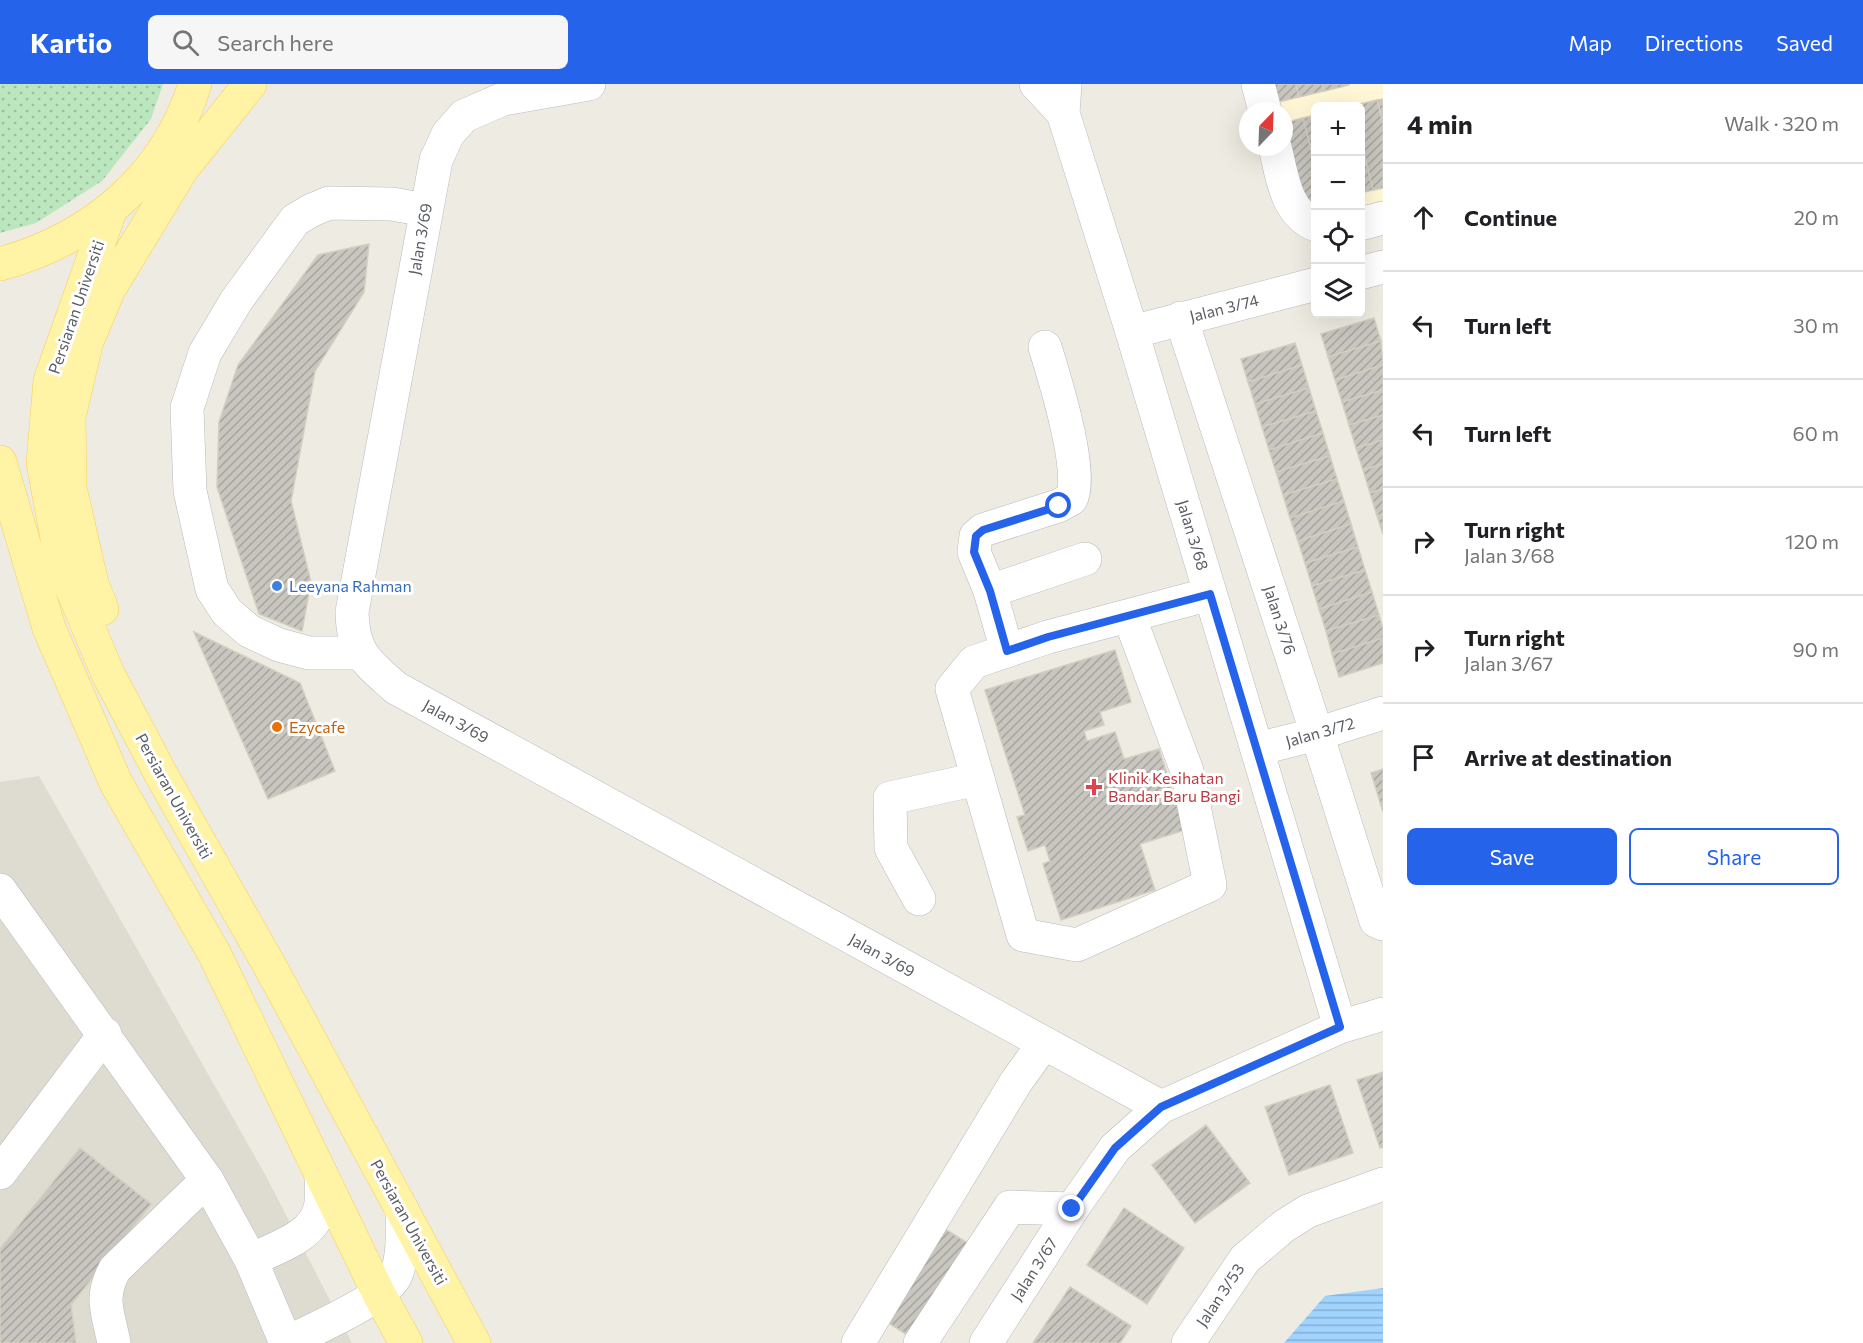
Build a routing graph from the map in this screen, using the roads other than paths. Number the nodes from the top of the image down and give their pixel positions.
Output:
1 (250, 84) edge
2 (589, 84) edge
3 (1036, 84) edge
4 (1258, 84) edge
5 (198, 89) edge
6 (1064, 98) edge
7 (1263, 102) edge
8 (1277, 156) edge
9 (426, 210) junction
10 (110, 211) junction
11 (1383, 218) edge
12 (1311, 223) edge
13 (1365, 223) edge
14 (0, 264) edge
15 (1383, 267) edge
16 (1365, 272) edge
17 (1311, 285) edge
18 (1181, 318) junction
19 (1132, 332) junction
20 (1045, 347) dead end
21 (0, 462) edge
22 (0, 523) edge
23 (1085, 560) dead end
24 (990, 591) junction
25 (1210, 594) junction
26 (1129, 616) junction
27 (1007, 651) junction
28 (360, 653) junction
29 (1383, 713) edge
30 (1317, 734) junction
31 (1257, 749) junction
32 (163, 778) junction
33 (978, 779) junction
34 (116, 783) junction
35 (0, 890) edge
36 (919, 899) dead end
37 (1380, 923) edge
38 (1383, 1014) edge
39 (1340, 1027) junction
40 (105, 1034) junction
41 (1044, 1043) junction
42 (1161, 1107) junction
43 (0, 1173) edge
44 (321, 1174) junction
45 (207, 1180) junction
46 (1383, 1184) edge
47 (402, 1209) junction
48 (1072, 1209) junction
49 (251, 1260) junction
50 (379, 1294) junction
51 (343, 1313) junction
52 (404, 1340) edge
53 (114, 1343) edge
54 (286, 1343) edge
55 (474, 1343) edge
56 (858, 1343) edge
57 (920, 1343) edge
58 (986, 1343) edge
59 (1188, 1343) edge

1 - 32 main road
2 - 9 street, Jalan 3/69
3 - 6 street, Jalan 3/68
4 - 7 street
5 - 10 main road
6 - 19 street, Jalan 3/68
8 - 12 street
9 - 28 street, Jalan 3/69
9 - 28 street
10 - 14 main road
10 - 32 main road, Persiaran Universiti
11 - 13 street
15 - 16 street
17 - 18 street, Jalan 3/74
18 - 19 street, Jalan 3/74
18 - 30 street, Jalan 3/76
19 - 25 street, Jalan 3/68
20 - 24 street
21 - 34 main road
22 - 34 main road
23 - 24 street
24 - 27 street
25 - 26 street
25 - 31 street, Jalan 3/68
26 - 27 street
26 - 33 street
27 - 33 street
28 - 41 street, Jalan 3/69
29 - 30 street, Jalan 3/72
30 - 31 street, Jalan 3/72
30 - 37 street, Jalan 3/76
31 - 39 street, Jalan 3/68
32 - 47 main road, Persiaran Universiti
33 - 36 street
34 - 44 main road
35 - 40 street
38 - 39 street, Jalan 3/67
39 - 42 street, Jalan 3/67
40 - 43 street
40 - 45 street
41 - 42 street, Jalan 3/69
41 - 56 street
42 - 48 street, Jalan 3/67
44 - 49 street
44 - 50 main road
45 - 49 street
45 - 53 street
46 - 59 street, Jalan 3/53
47 - 50 street
47 - 55 main road, Persiaran Universiti
48 - 57 street
48 - 58 street, Jalan 3/67
49 - 54 street
50 - 51 street
50 - 52 main road
51 - 52 street
51 - 54 street

